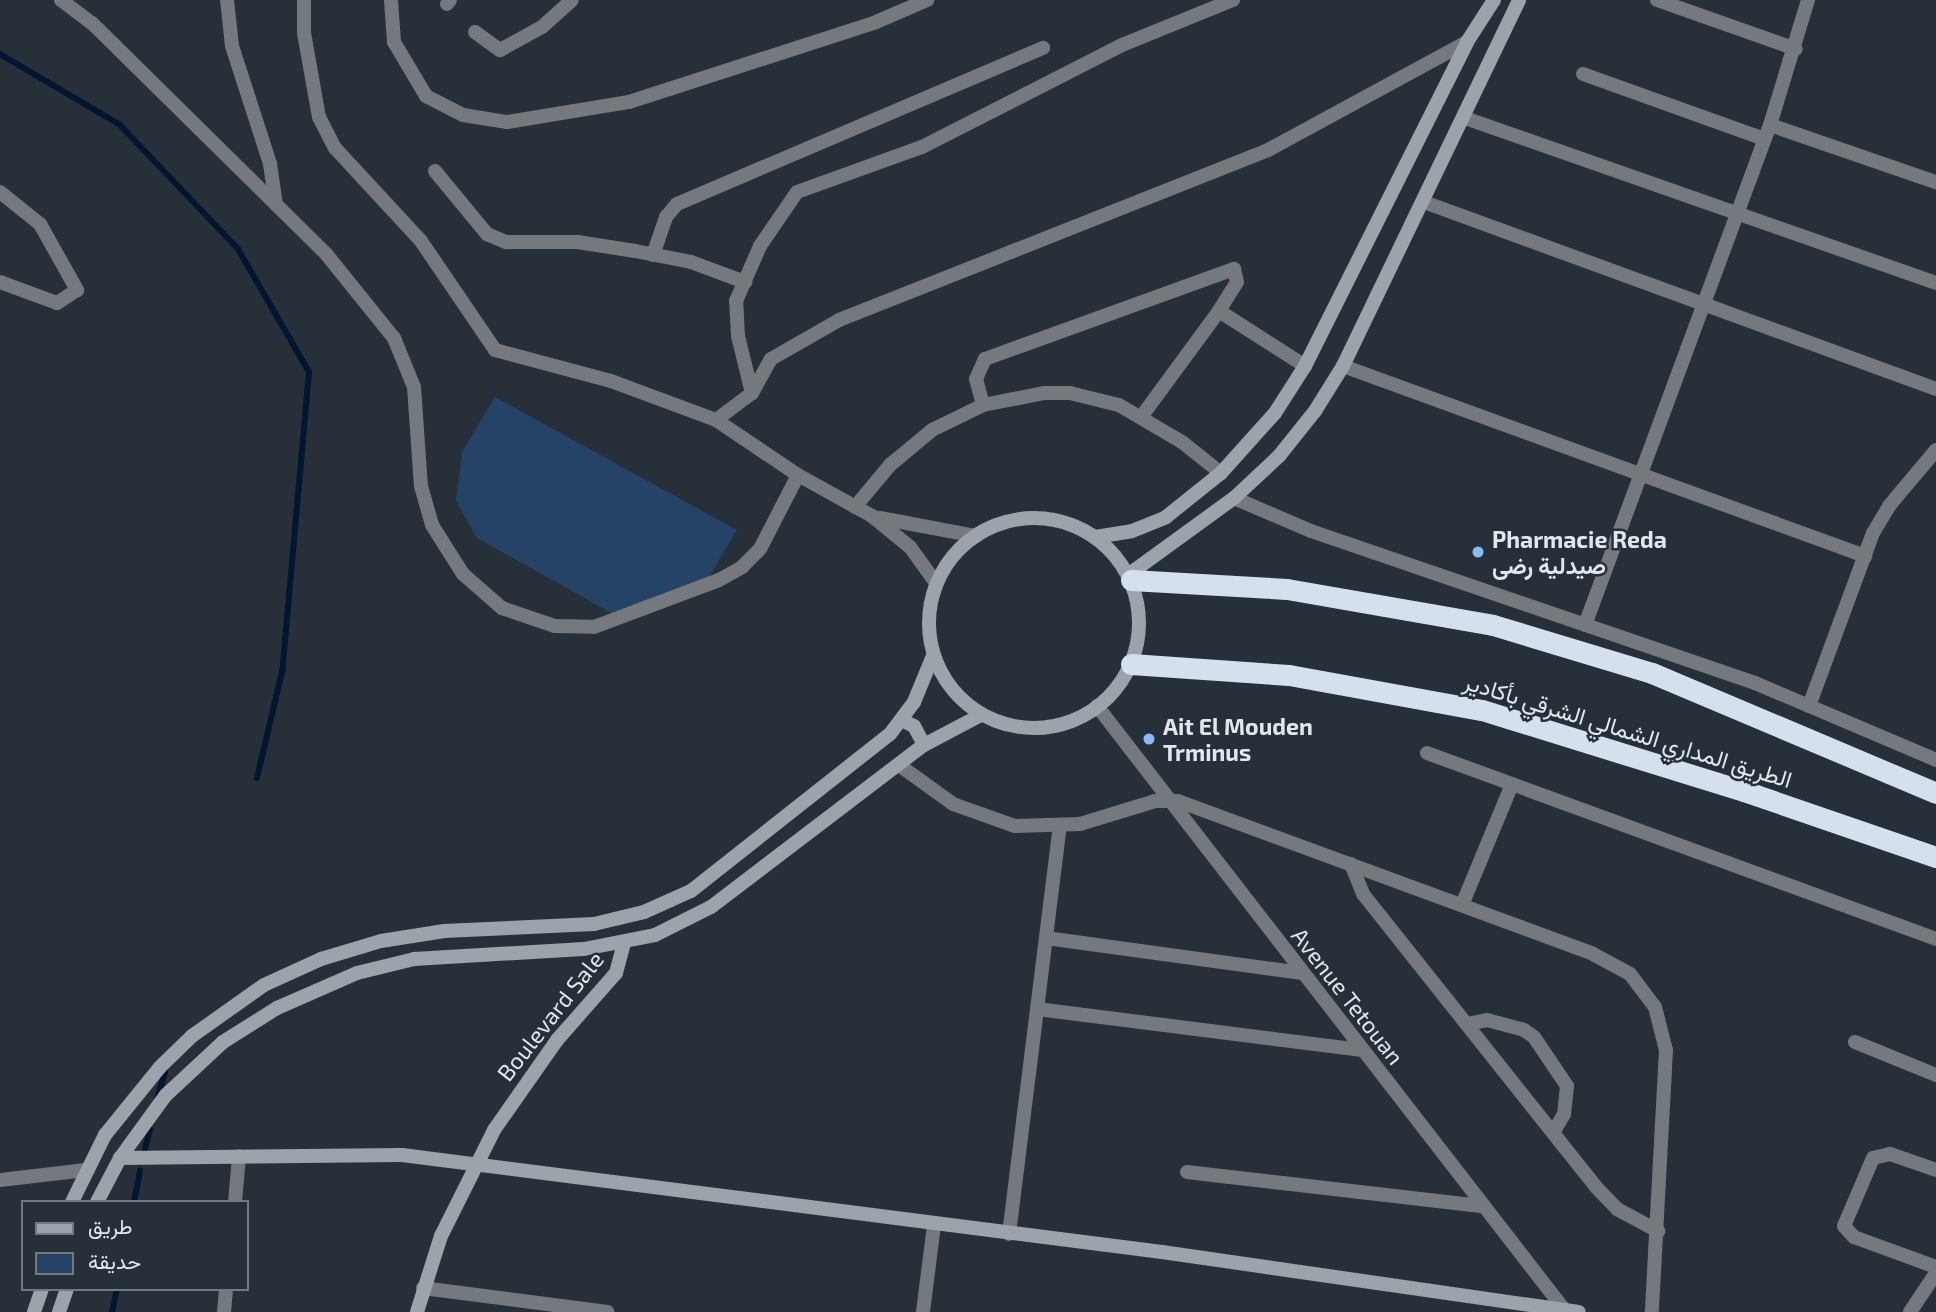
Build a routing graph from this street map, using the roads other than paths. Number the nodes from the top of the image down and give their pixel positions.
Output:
1 (61, 0) edge
2 (227, 0) edge
3 (304, 0) edge
4 (391, 0) edge
5 (572, 0) edge
6 (928, 0) edge
7 (1233, 0) edge
8 (1494, 0) edge
9 (1519, 0) edge
10 (1657, 0) edge
11 (1808, 0) edge
12 (1483, 15) junction
13 (1511, 23) junction
14 (475, 32) dead end
15 (1467, 42) junction
16 (1043, 48) dead end
17 (1796, 50) junction
18 (1583, 74) dead end
19 (1465, 118) junction
20 (1767, 132) junction
21 (435, 171) dead end
22 (1936, 181) edge
23 (0, 192) edge
24 (1424, 202) junction
25 (276, 205) junction
26 (1736, 212) junction
27 (653, 255) junction
28 (0, 282) edge
29 (745, 282) junction
30 (1936, 283) edge
31 (1701, 303) junction
32 (1219, 311) junction
33 (1305, 366) junction
34 (1343, 366) junction
35 (1936, 389) edge
36 (752, 393) junction
37 (982, 405) junction
38 (1141, 417) junction
39 (716, 420) junction
40 (1936, 450) edge
41 (1221, 473) junction
42 (1638, 474) junction
43 (797, 475) junction
44 (1234, 498) junction
45 (855, 507) junction
46 (872, 516) junction
47 (976, 536) junction
48 (1096, 537) junction
49 (1865, 556) junction
50 (1130, 578) junction
51 (936, 583) junction
52 (1585, 625) junction
53 (933, 656) junction
54 (1131, 664) junction
55 (1097, 706) junction
56 (1809, 706) junction
57 (981, 715) junction
58 (902, 720) junction
59 (925, 745) junction
60 (1427, 752) dead end
61 (1936, 760) edge
62 (899, 765) junction
63 (1512, 784) junction
64 (1936, 793) edge
65 (1167, 799) junction
66 (1060, 827) junction
67 (1936, 857) edge
68 (1351, 864) junction
69 (1462, 905) junction
70 (1046, 938) junction
71 (1936, 939) edge
72 (624, 943) junction
73 (1301, 973) junction
74 (1037, 1009) junction
75 (1466, 1024) junction
76 (1855, 1042) dead end
77 (1360, 1050) junction
78 (1936, 1075) edge
79 (1553, 1133) junction
80 (239, 1156) junction
81 (120, 1158) junction
82 (475, 1165) junction
83 (1936, 1170) edge
84 (85, 1171) junction
85 (1187, 1172) dead end
86 (0, 1180) edge
87 (73, 1200) edge
88 (98, 1200) edge
89 (235, 1200) edge
90 (1483, 1206) junction
91 (934, 1225) junction
92 (1658, 1231) junction
93 (1009, 1234) junction
94 (1936, 1267) edge
95 (1936, 1273) edge
96 (423, 1288) junction
97 (40, 1291) edge
98 (65, 1291) edge
99 (226, 1291) edge
100 (34, 1312) edge
101 (59, 1312) edge
102 (224, 1312) edge
103 (417, 1312) edge
104 (607, 1312) edge
105 (923, 1312) edge
106 (1570, 1312) edge
107 (1652, 1312) edge
108 (1910, 1312) edge

1 - 25 street
2 - 25 street
3 - 39 street
4 - 6 street
5 - 14 street
7 - 29 street
8 - 12 street
9 - 13 street
10 - 17 street
11 - 17 street
12 - 13 street
12 - 15 street
13 - 19 street
15 - 33 street
15 - 36 street
16 - 27 street
17 - 20 street
18 - 20 street
19 - 24 street
19 - 26 street
20 - 22 street
20 - 26 street
21 - 27 street
23 - 28 street
24 - 31 street
24 - 34 street
25 - 43 street
26 - 30 street
26 - 31 street
27 - 29 street
29 - 36 street
31 - 35 street
31 - 42 street
32 - 33 street
32 - 37 street
32 - 38 street
33 - 41 street
34 - 42 street
34 - 44 street
36 - 39 street
37 - 38 street
37 - 45 street
38 - 41 street
39 - 43 street
40 - 49 street
41 - 48 street
42 - 49 street
42 - 52 street
43 - 45 street
44 - 50 street
44 - 52 street
45 - 46 street
46 - 47 street
46 - 51 street
47 - 48 street
47 - 51 street
48 - 50 street
49 - 56 street
50 - 54 street
50 - 64 highway, الطريق المداري الشمالي الشرقي بأكادير
51 - 53 street
52 - 56 street
53 - 57 street
53 - 58 street
54 - 55 street
54 - 67 highway, الطريق المداري الشمالي الشرقي بأكادير
55 - 57 street
55 - 65 street, Avenue Tetouan
56 - 61 street
57 - 59 street, Boulevard Sale
58 - 59 street
58 - 84 street
59 - 62 street, Boulevard Sale
60 - 63 street
62 - 66 street
62 - 72 street, Boulevard Sale
63 - 69 street
63 - 71 street
65 - 66 street
65 - 68 street
65 - 73 street, Avenue Tetouan
66 - 70 street
68 - 69 street
68 - 75 street
69 - 92 street
70 - 73 street
70 - 74 street
72 - 81 street
72 - 82 street, Boulevard Sale
73 - 77 street, Avenue Tetouan
74 - 77 street
74 - 93 street
75 - 79 street
75 - 79 street
76 - 78 street
77 - 90 street, Avenue Tetouan
79 - 92 street
80 - 81 street
80 - 82 street
80 - 89 street
81 - 88 street
82 - 91 street
82 - 96 street, Boulevard Sale
83 - 94 street
84 - 86 street
84 - 87 street
85 - 90 street
90 - 106 street, Avenue Tetouan
91 - 93 street
91 - 105 street
92 - 107 street
93 - 106 street
95 - 108 street
96 - 103 street, Boulevard Sale
96 - 104 street
97 - 100 street
98 - 101 street
99 - 102 street

